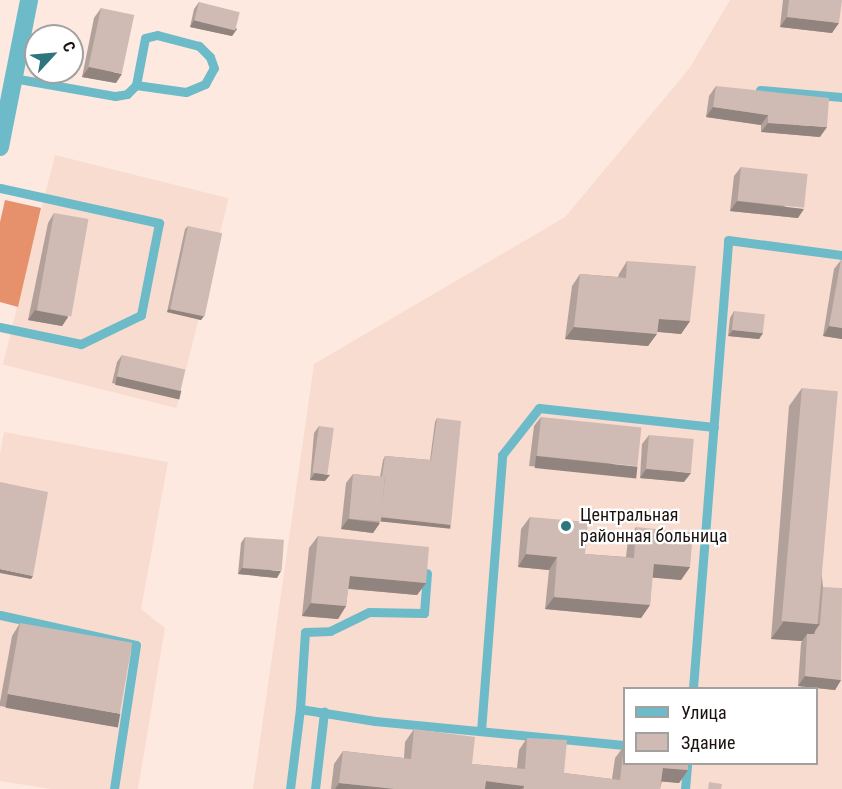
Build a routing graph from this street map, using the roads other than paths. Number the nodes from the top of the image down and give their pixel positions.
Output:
1 (26, 1) edge
2 (13, 78) junction
3 (136, 85) junction
4 (760, 90) edge
5 (842, 97) edge
6 (1, 138) edge
7 (0, 188) edge
8 (842, 255) edge
9 (0, 327) edge
10 (714, 426) junction
11 (428, 560) edge
12 (0, 615) edge
13 (693, 687) edge
14 (300, 709) junction
15 (324, 712) junction
16 (481, 731) junction
17 (623, 745) edge
18 (687, 765) edge
19 (114, 789) edge
20 (290, 789) edge
21 (315, 789) edge
22 (685, 789) edge

1 - 2 street
2 - 3 lane
2 - 6 street
3 - 3 lane
4 - 5 lane
7 - 9 lane
8 - 10 lane
10 - 13 lane
10 - 16 lane
11 - 14 lane
12 - 19 lane
14 - 15 lane
14 - 20 lane
15 - 16 lane
15 - 21 lane
16 - 17 lane
18 - 22 lane

